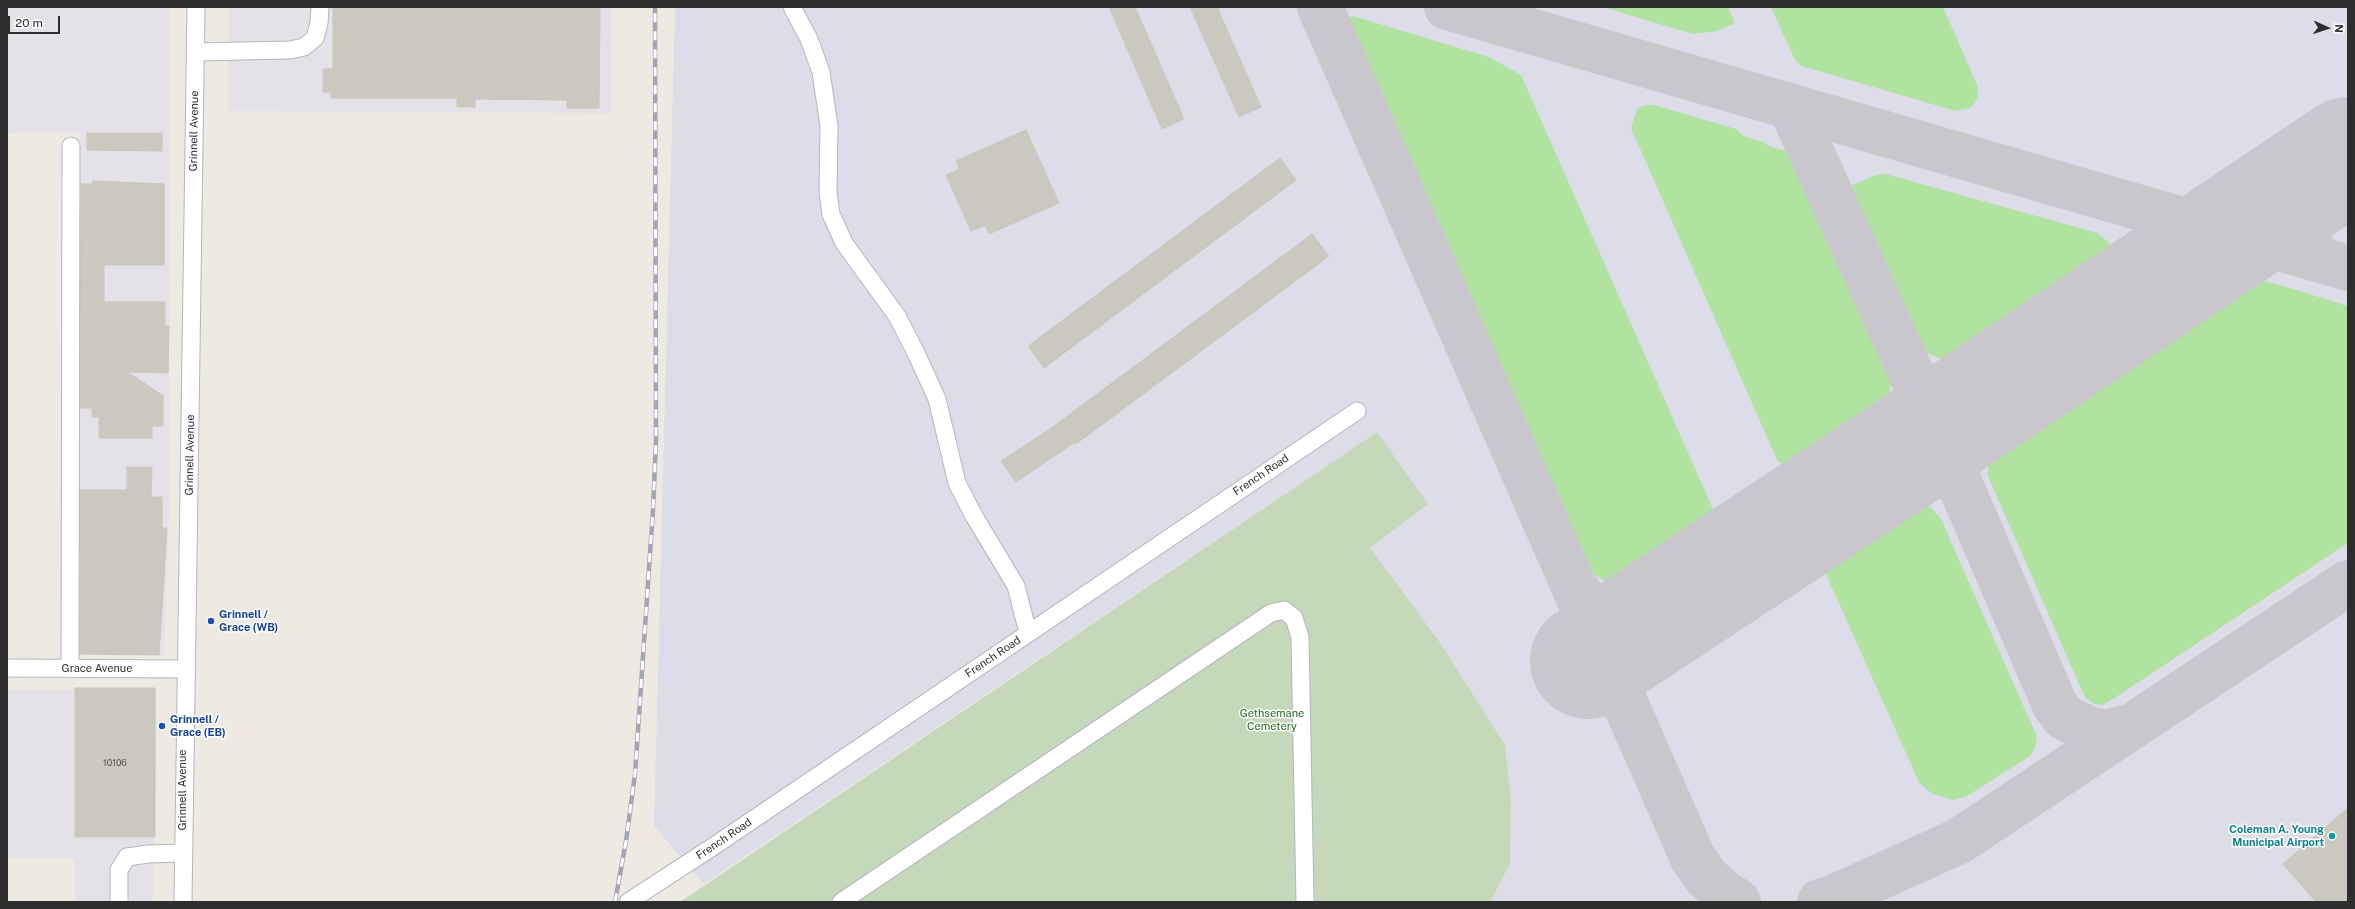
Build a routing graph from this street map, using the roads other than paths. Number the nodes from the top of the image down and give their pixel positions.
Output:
1 (196, 7) edge
2 (320, 7) edge
3 (792, 7) edge
4 (799, 7) edge
5 (809, 39) junction
6 (195, 52) junction
7 (71, 146) dead end
8 (1357, 411) dead end
9 (1028, 633) junction
10 (7, 668) edge
11 (70, 669) junction
12 (187, 669) junction
13 (183, 853) junction
14 (120, 902) edge
15 (183, 902) edge
16 (628, 902) edge
17 (841, 902) edge
18 (1305, 902) edge

1 - 6 street, Grinnell Avenue
2 - 6 street
3 - 5 street
4 - 5 street
5 - 9 street
6 - 12 street, Grinnell Avenue
7 - 11 street
8 - 9 street, French Road
9 - 16 street, French Road
10 - 11 street, Grace Avenue
11 - 12 street, Grace Avenue
12 - 13 street, Grinnell Avenue
13 - 14 street
13 - 15 street, Grinnell Avenue
17 - 18 street

